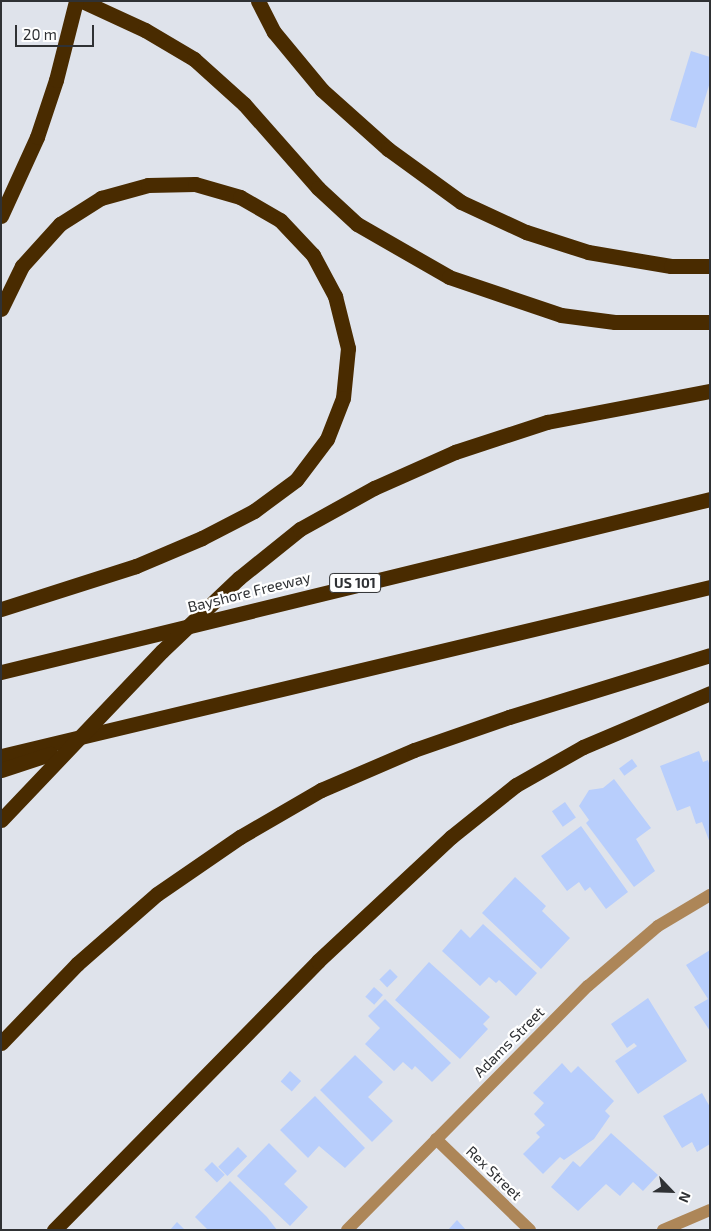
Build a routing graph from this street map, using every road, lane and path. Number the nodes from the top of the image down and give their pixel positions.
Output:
1 (76, 1) edge
2 (82, 1) edge
3 (258, 1) edge
4 (1, 216) edge
5 (710, 266) edge
6 (1, 309) edge
7 (710, 322) edge
8 (710, 391) edge
9 (710, 499) edge
10 (710, 587) edge
11 (1, 609) edge
12 (710, 654) edge
13 (1, 672) edge
14 (710, 693) edge
15 (149, 721) junction
16 (1, 756) edge
17 (1, 770) edge
18 (1, 820) edge
19 (710, 895) edge
20 (1, 1043) edge
21 (436, 1139) junction
22 (710, 1210) edge
23 (54, 1230) edge
24 (347, 1230) edge
25 (530, 1230) edge
26 (663, 1230) edge

1 - 4 highway
2 - 7 highway
3 - 5 highway
6 - 11 highway
8 - 18 highway
9 - 13 highway, Bayshore Freeway / US 101
10 - 15 highway
12 - 20 highway
14 - 23 highway
15 - 16 highway
15 - 17 highway
19 - 21 street, Adams Street
21 - 24 street, Adams Street
21 - 25 street, Rex Street
22 - 26 street

